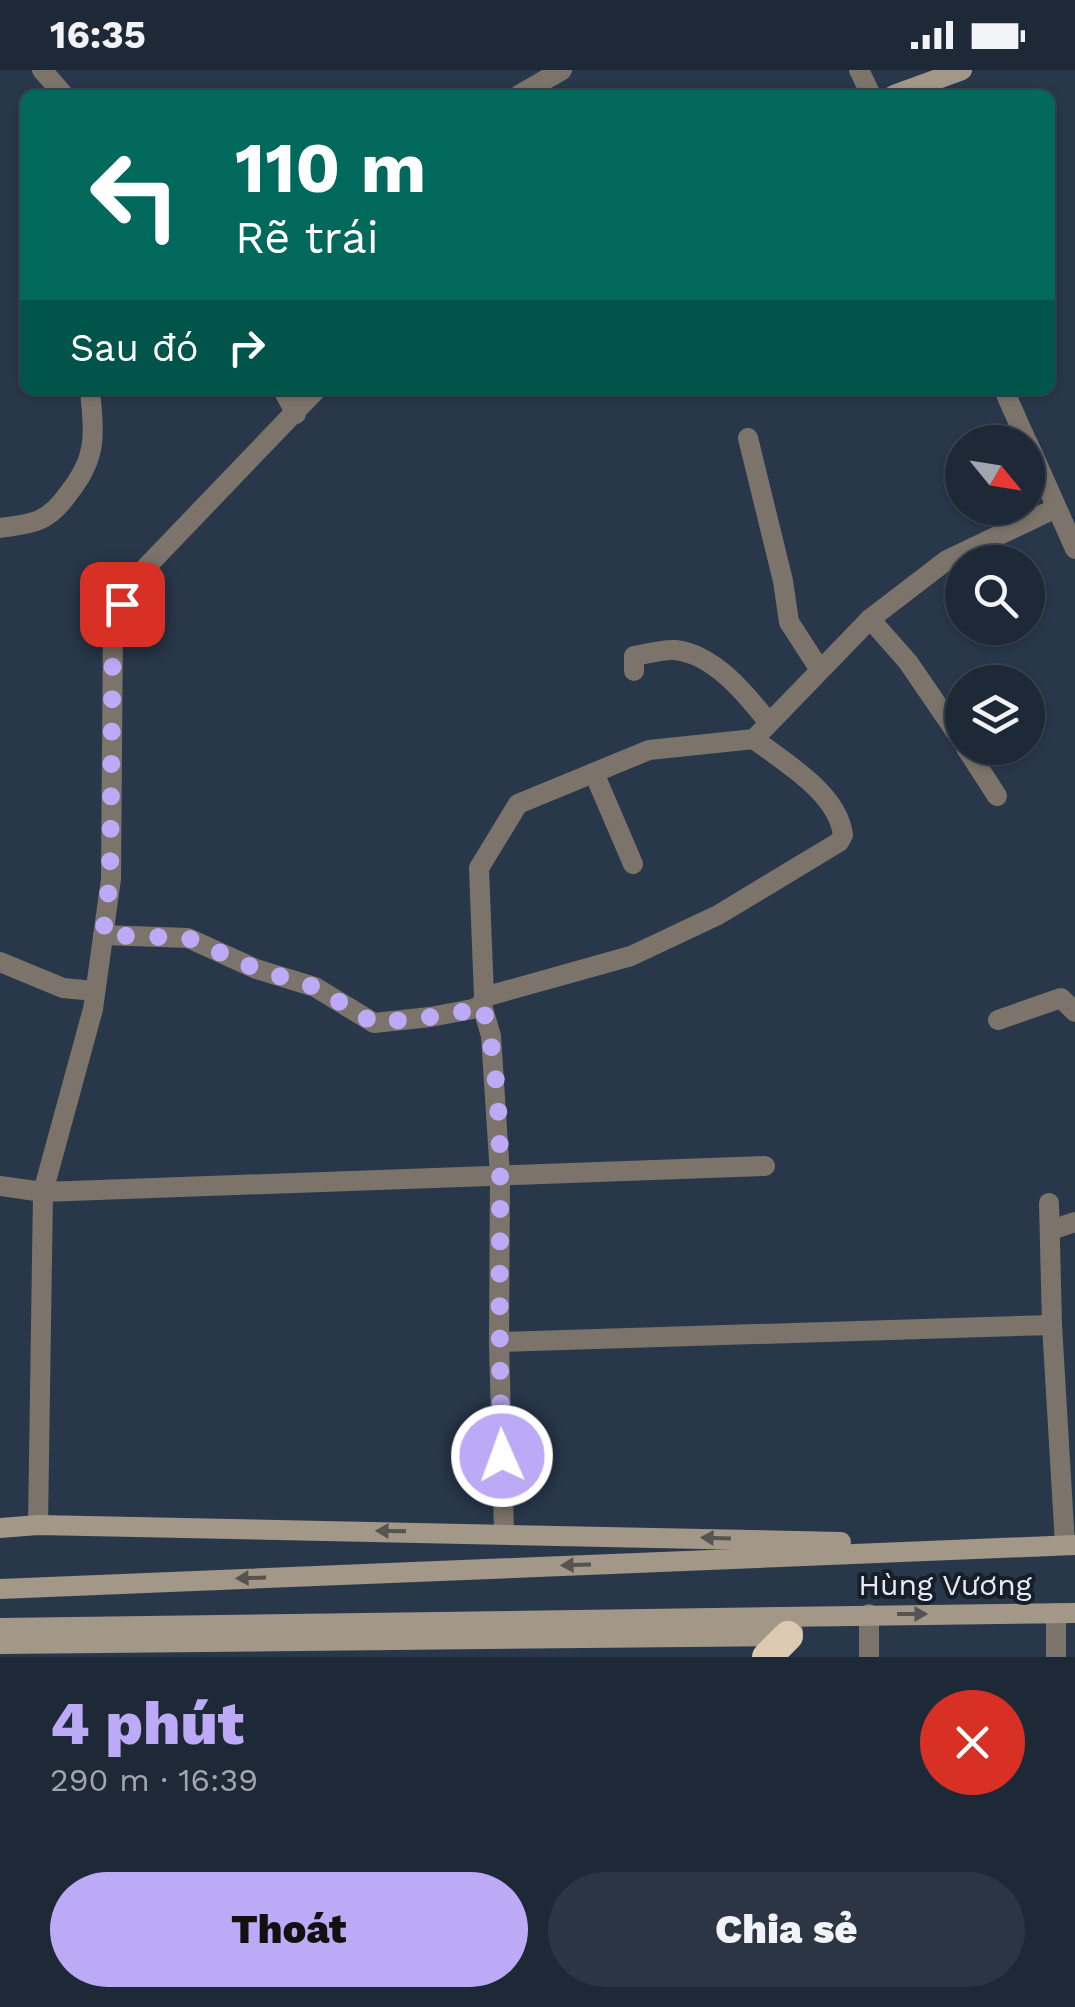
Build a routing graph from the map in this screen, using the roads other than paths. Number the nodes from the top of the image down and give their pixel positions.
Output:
1 (42, 70) edge
2 (562, 70) edge
3 (962, 70) edge
4 (60, 90) edge
5 (528, 90) edge
6 (908, 90) edge
7 (90, 395) edge
8 (286, 395) edge
9 (312, 395) edge
10 (1006, 395) edge
11 (296, 414) junction
12 (1019, 425) edge
13 (748, 438) dead end
14 (1045, 483) edge
15 (1056, 508) junction
16 (0, 528) edge
17 (1075, 549) edge
18 (870, 619) junction
19 (820, 670) junction
20 (634, 671) dead end
21 (945, 716) edge
22 (761, 731) junction
23 (977, 765) edge
24 (594, 772) junction
25 (997, 796) dead end
26 (633, 864) dead end
27 (103, 935) junction
28 (0, 962) edge
29 (95, 992) junction
30 (483, 1001) junction
31 (1075, 1012) edge
32 (998, 1020) dead end
33 (765, 1166) dead end
34 (500, 1175) junction
35 (0, 1186) edge
36 (43, 1192) junction
37 (1050, 1204) dead end
38 (1075, 1222) edge
39 (1051, 1230) junction
40 (1052, 1324) junction
41 (498, 1342) junction
42 (38, 1525) junction
43 (0, 1528) edge
44 (504, 1533) junction
45 (1070, 1545) edge
46 (1023, 1546) junction
47 (9, 1588) edge
48 (1066, 1613) edge
49 (869, 1614) junction
50 (815, 1615) junction
51 (9, 1628) edge
52 (0, 1644) edge
53 (777, 1646) edge
54 (869, 1657) edge
55 (1056, 1657) edge

1 - 4 street
2 - 5 street
3 - 6 main road
7 - 16 street
8 - 11 street
9 - 11 street
10 - 12 street
11 - 27 street
13 - 19 street
14 - 15 street
15 - 17 street
15 - 18 street
18 - 19 street
18 - 21 street
19 - 22 street
20 - 22 street
22 - 24 street
22 - 30 street
23 - 25 street
24 - 26 street
24 - 30 street
27 - 29 street
27 - 30 street
28 - 29 street
29 - 36 street
30 - 34 street
31 - 32 street
33 - 34 street
34 - 36 street
34 - 41 street
35 - 36 street
36 - 42 street
37 - 39 street
38 - 39 street
39 - 40 street
40 - 41 street
40 - 45 street
41 - 44 street
42 - 43 main road
44 -> 42 main road
46 -> 44 main road
45 - 46 main road, Hùng Vương
46 -> 47 main road
49 -> 48 main road, Hùng Vương
48 - 55 street
49 - 50 main road, Hùng Vương
49 - 54 street
50 - 51 main road, Hùng Vương
50 - 53 main road
52 - 53 main road

